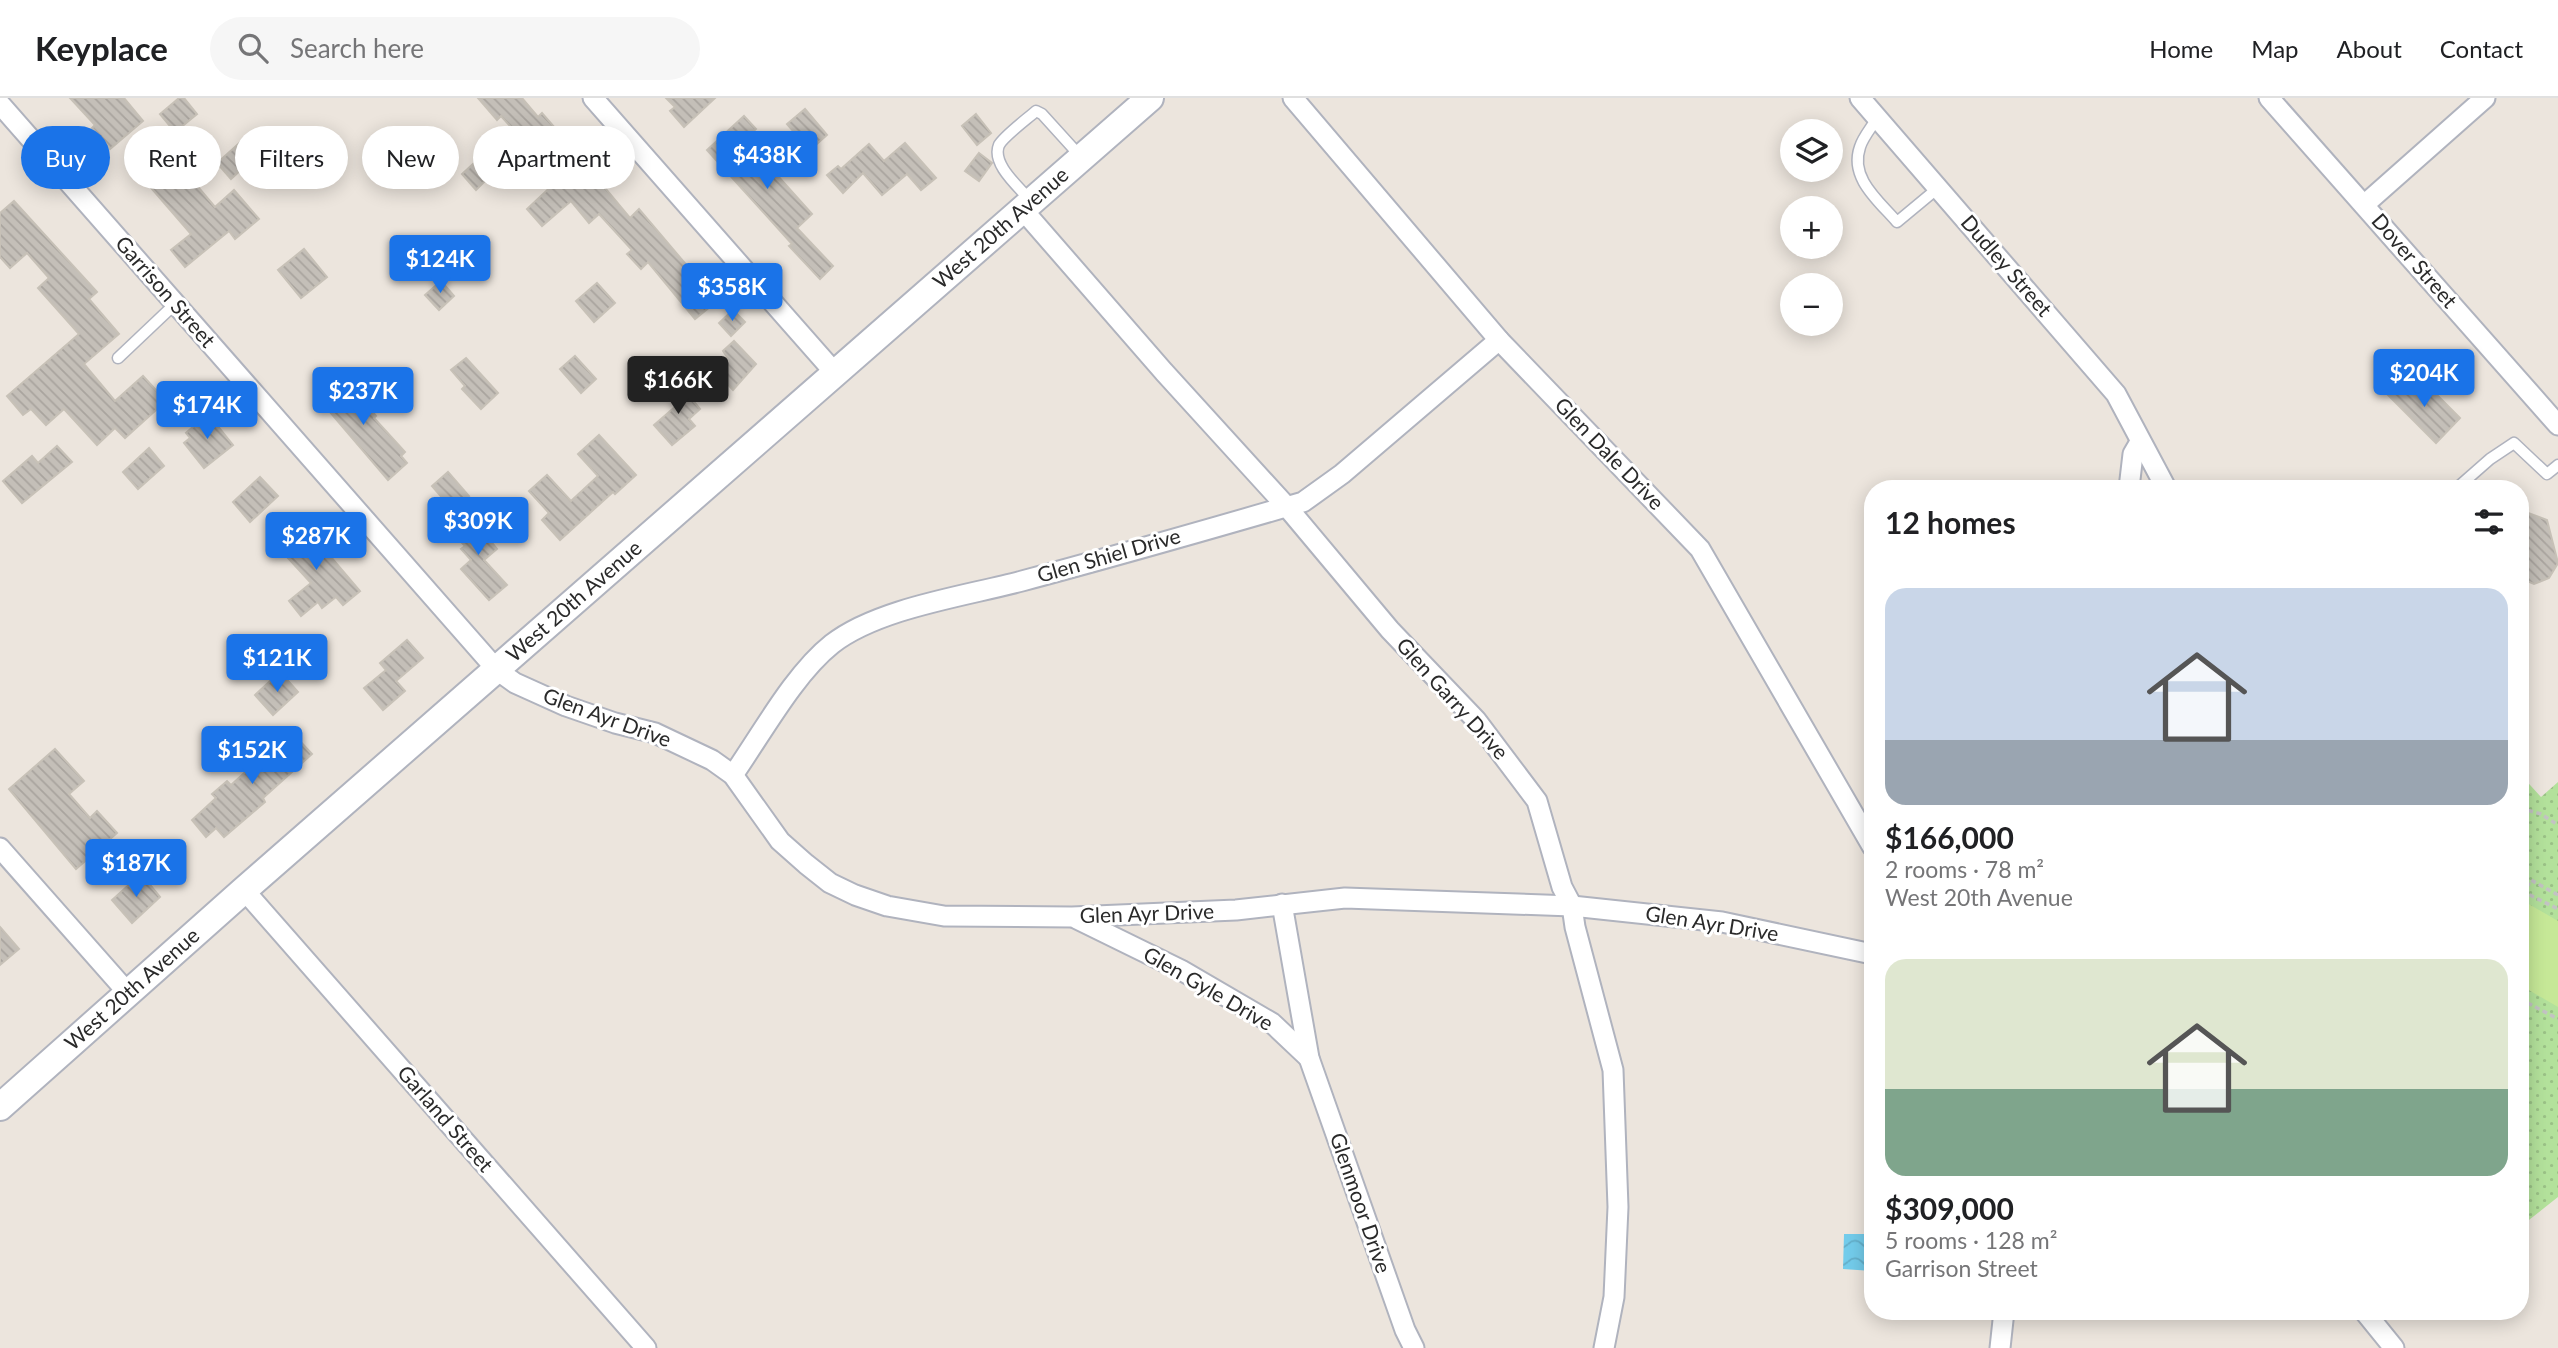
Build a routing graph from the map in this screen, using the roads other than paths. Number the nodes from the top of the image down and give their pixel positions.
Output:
1 (593, 98) edge
2 (1150, 98) edge
3 (1293, 98) edge
4 (1860, 98) edge
5 (2269, 98) edge
6 (2484, 98) edge
7 (0, 104) edge
8 (1877, 118) junction
9 (1081, 158) junction
10 (1938, 188) junction
11 (1027, 205) junction
12 (2364, 205) junction
13 (176, 304) junction
14 (1499, 340) junction
15 (118, 358) dead end
16 (835, 373) junction
17 (2558, 425) edge
18 (2140, 442) junction
19 (2558, 465) edge
20 (2130, 480) edge
21 (2162, 480) edge
22 (2466, 480) edge
23 (1287, 507) junction
24 (496, 670) junction
25 (733, 775) junction
26 (1864, 832) edge
27 (0, 848) edge
28 (244, 890) junction
29 (1282, 904) junction
30 (1572, 906) junction
31 (1072, 918) junction
32 (1864, 952) edge
33 (128, 993) junction
34 (1309, 1058) junction
35 (0, 1107) edge
36 (2003, 1320) edge
37 (2371, 1320) edge
38 (646, 1348) edge
39 (1414, 1348) edge
40 (1604, 1348) edge
41 (2000, 1348) edge
42 (2394, 1348) edge

1 - 16 street
2 - 9 street, West 20th Avenue
3 - 14 street, Glen Dale Drive
4 - 8 street, Dudley Street
5 - 12 street, Dover Street
6 - 12 street
7 - 13 street, Garrison Street
8 - 10 street, Dudley Street
8 - 10 lane
9 - 11 street, West 20th Avenue
9 - 11 lane
10 - 18 street, Dudley Street
11 - 16 street, West 20th Avenue
11 - 23 street, Glen Garry Drive
12 - 17 street, Dover Street
13 - 15 lane
13 - 24 street, Garrison Street
14 - 23 street, Glen Shiel Drive
14 - 26 street, Glen Dale Drive
16 - 24 street, West 20th Avenue
18 - 20 street
18 - 21 street, Dudley Street
19 - 22 lane
23 - 25 street, Glen Shiel Drive
23 - 30 street, Glen Garry Drive
24 - 25 street, Glen Ayr Drive
24 - 28 street, West 20th Avenue
25 - 31 street, Glen Ayr Drive
27 - 33 street
28 - 33 street, West 20th Avenue
28 - 38 street, Garland Street
29 - 30 street, Glen Ayr Drive
29 - 31 street, Glen Ayr Drive
29 - 34 street, Glen Gyle Drive
30 - 32 street, Glen Ayr Drive
30 - 40 street, Glen Garry Drive
31 - 34 street, Glen Gyle Drive
33 - 35 street, West 20th Avenue
34 - 39 street, Glenmoor Drive
36 - 41 street
37 - 42 street

